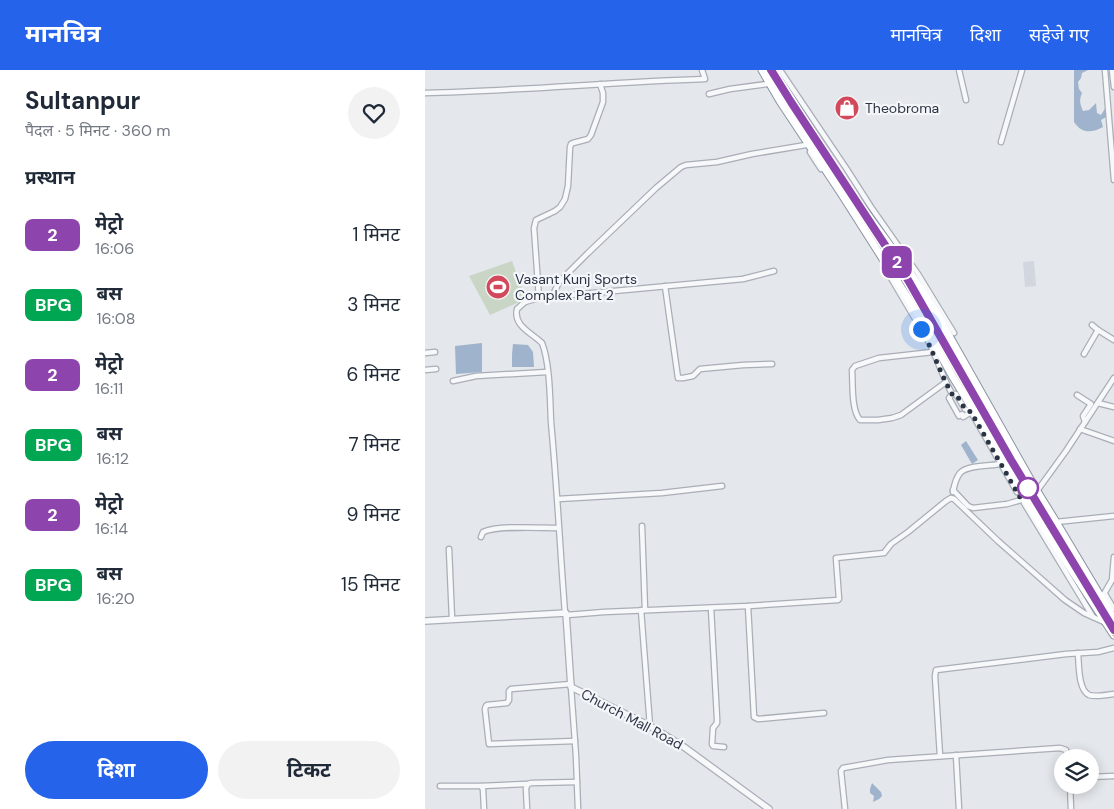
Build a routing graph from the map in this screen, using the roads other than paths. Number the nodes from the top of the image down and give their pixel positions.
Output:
1 (701, 70) edge
2 (761, 70) edge
3 (773, 70) edge
4 (781, 70) edge
5 (959, 70) edge
6 (1022, 70) edge
7 (1105, 70) edge
8 (1112, 70) edge
9 (600, 84) junction
10 (767, 84) junction
11 (1114, 87) edge
12 (425, 93) edge
13 (709, 94) dead end
14 (966, 100) dead end
15 (1001, 142) dead end
16 (806, 145) junction
17 (1114, 180) edge
18 (774, 271) dead end
19 (665, 286) junction
20 (552, 296) junction
21 (539, 298) junction
22 (1092, 325) dead end
23 (1098, 330) junction
24 (954, 333) dead end
25 (1114, 340) edge
26 (425, 352) edge
27 (435, 352) dead end
28 (933, 352) junction
29 (1084, 354) dead end
30 (772, 364) dead end
31 (436, 369) dead end
32 (425, 370) edge
33 (547, 372) junction
34 (1114, 378) edge
35 (453, 381) dead end
36 (946, 382) junction
37 (952, 394) junction
38 (1077, 395) dead end
39 (1098, 403) junction
40 (1114, 407) edge
41 (971, 412) junction
42 (1085, 422) junction
43 (1081, 429) junction
44 (1002, 431) junction
45 (990, 438) junction
46 (1114, 441) edge
47 (1001, 464) junction
48 (722, 486) dead end
49 (953, 490) junction
50 (1037, 491) junction
51 (951, 498) junction
52 (558, 499) junction
53 (1023, 499) junction
54 (1114, 516) edge
55 (1056, 522) junction
56 (642, 526) dead end
57 (558, 528) junction
58 (481, 537) dead end
59 (449, 549) dead end
60 (1114, 556) edge
61 (1103, 596) junction
62 (748, 606) junction
63 (711, 608) junction
64 (1114, 609) edge
65 (643, 610) junction
66 (566, 614) junction
67 (1093, 617) junction
68 (452, 619) junction
69 (1114, 619) edge
70 (425, 621) edge
71 (1106, 623) junction
72 (1114, 635) edge
73 (1114, 648) edge
74 (1078, 653) junction
75 (571, 685) junction
76 (1114, 694) edge
77 (824, 713) dead end
78 (650, 726) junction
79 (575, 741) junction
80 (724, 747) dead end
81 (1063, 749) edge
82 (941, 756) junction
83 (956, 756) junction
84 (1099, 776) edge
85 (1114, 776) edge
86 (577, 782) junction
87 (526, 784) dead end
88 (440, 786) dead end
89 (481, 786) junction
90 (1071, 794) edge
91 (484, 809) edge
92 (527, 809) edge
93 (577, 809) edge
94 (769, 809) edge
95 (845, 809) edge
96 (959, 809) edge
97 (1071, 809) edge

1 - 9 street
2 - 10 street
2 - 45 highway
3 - 44 highway
4 - 24 street
5 - 14 street
6 - 15 street
7 - 17 street
8 - 11 street
9 - 12 street
9 - 21 street
10 - 13 street
10 - 16 street
16 - 20 street
16 - 28 street
18 - 19 street
19 - 20 street
19 - 30 street
20 - 21 street
21 - 33 street
22 - 23 street
23 - 25 street
23 - 29 street
26 - 27 street
28 - 36 street
28 - 36 street
31 - 32 street
33 - 35 street
33 - 52 street
34 - 39 street
36 - 37 street
37 - 41 street
37 - 41 street
38 - 42 street
39 - 40 street
39 - 42 street
41 - 47 street
42 - 43 street
43 - 46 street
43 - 50 street
44 - 45 highway
44 - 50 highway
45 - 53 highway
47 - 49 street
47 - 53 street
48 - 52 street
49 - 51 street
49 - 53 street
50 - 55 highway
51 - 62 street
51 - 67 street
52 - 57 street
53 - 67 street
53 - 71 highway
54 - 55 street
55 - 61 highway
56 - 65 street
57 - 58 street
57 - 66 street
59 - 68 street
60 - 61 street
61 - 64 street
61 - 69 highway
62 - 63 street
62 - 77 street
63 - 65 street
63 - 80 street
65 - 66 street
65 - 78 street
66 - 68 street
66 - 75 street, Church Mall Road
67 - 71 street
68 - 70 street
71 - 72 highway
73 - 74 street
74 - 76 street
74 - 82 street
75 - 78 street, Church Mall Road
75 - 79 street
75 - 79 street
78 - 94 street, Church Mall Road
79 - 86 street
81 - 83 street
82 - 83 street
82 - 95 street
83 - 96 street
84 - 85 street
86 - 92 street
86 - 93 street
87 - 89 street
88 - 89 street
89 - 91 street
90 - 97 street

